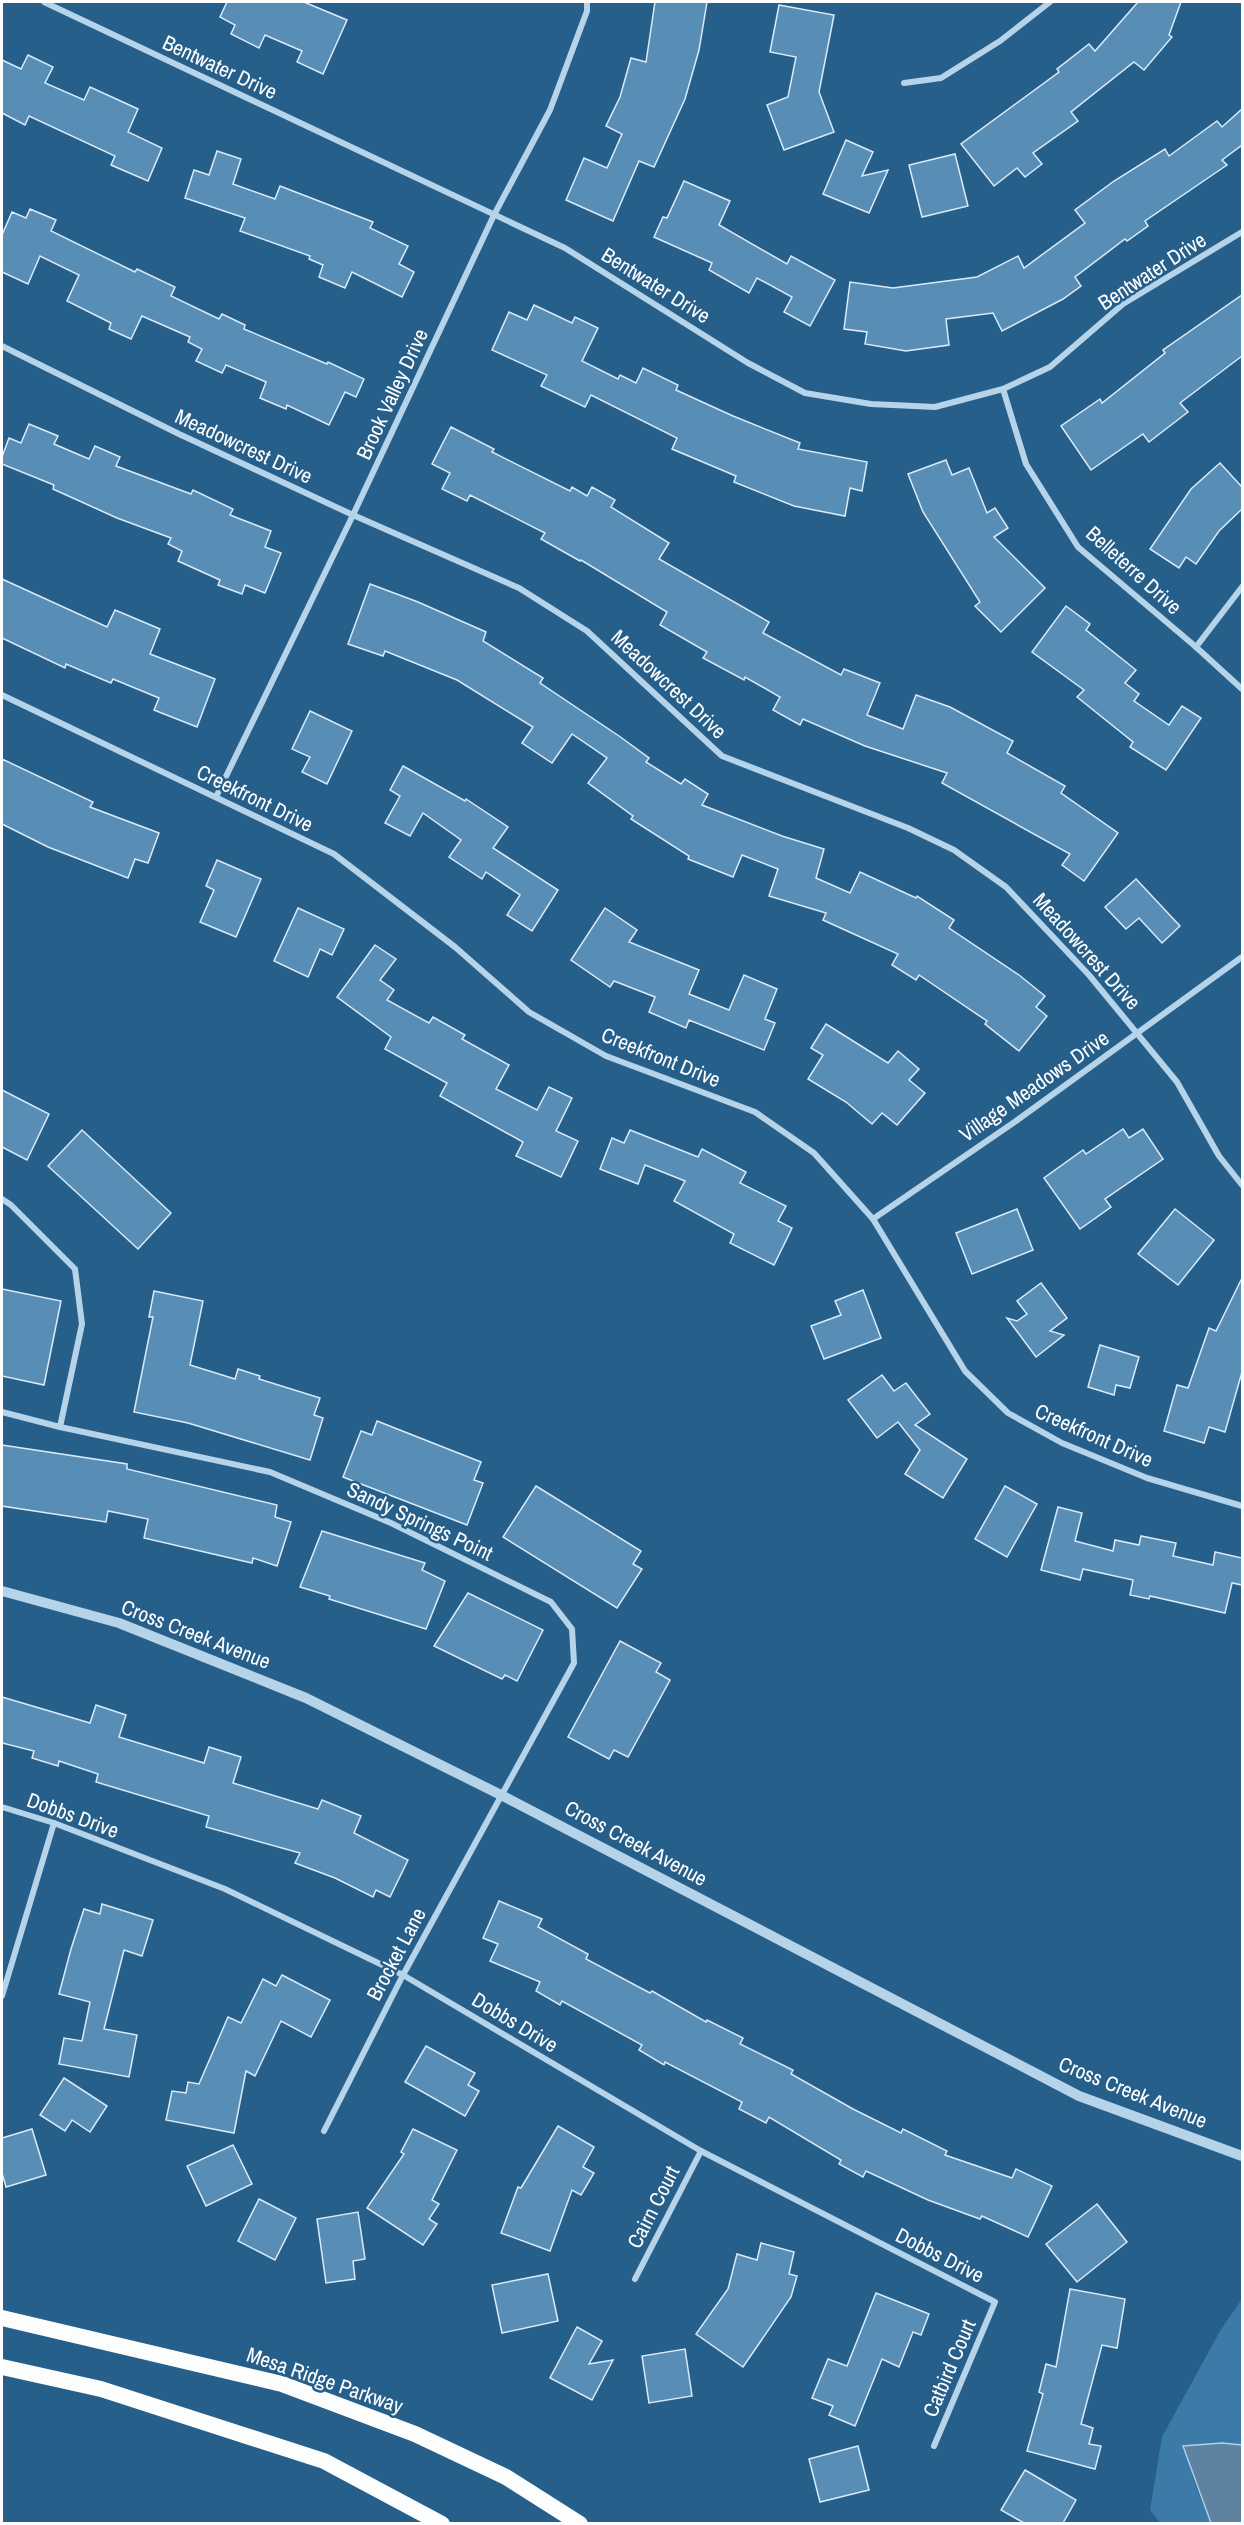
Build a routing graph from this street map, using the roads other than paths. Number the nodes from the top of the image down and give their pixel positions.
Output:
1 (44, 2) edge
2 (587, 2) edge
3 (1050, 2) edge
4 (904, 83) dead end
5 (494, 215) junction
6 (1242, 232) edge
7 (2, 346) edge
8 (1003, 389) junction
9 (353, 515) junction
10 (1242, 587) edge
11 (1196, 647) junction
12 (1242, 689) edge
13 (2, 695) edge
14 (216, 797) junction
15 (1242, 957) edge
16 (1138, 1033) junction
17 (1242, 1185) edge
18 (2, 1199) edge
19 (873, 1219) junction
20 (2, 1412) edge
21 (60, 1427) junction
22 (1242, 1506) edge
23 (2, 1591) edge
24 (501, 1795) junction
25 (2, 1807) edge
26 (54, 1823) junction
27 (403, 1975) junction
28 (2, 1996) edge
29 (324, 2131) dead end
30 (701, 2151) junction
31 (1242, 2156) edge
32 (635, 2278) dead end
33 (995, 2302) joint
34 (2, 2318) edge
35 (2, 2367) edge
36 (934, 2446) dead end
37 (442, 2523) edge
38 (580, 2523) edge

1 - 5 street, Bentwater Drive
2 - 5 street, Brook Valley Drive
3 - 4 street
5 - 8 street, Bentwater Drive
5 - 9 street, Brook Valley Drive
6 - 8 street, Bentwater Drive
7 - 9 street, Meadowcrest Drive
8 - 11 street, Belleterre Drive
9 - 14 street, Brook Valley Drive
9 - 16 street, Meadowcrest Drive
10 - 11 street
11 - 12 street, Belleterre Drive
13 - 14 street, Creekfront Drive
14 - 19 street, Creekfront Drive
15 - 16 street, Village Meadows Drive
16 - 17 street, Meadowcrest Drive
16 - 19 street, Village Meadows Drive
18 - 21 street
19 - 22 street, Creekfront Drive
20 - 21 street, Sandy Springs Point
21 - 24 street, Sandy Springs Point
23 - 24 street, Cross Creek Avenue
24 - 27 street, Brocket Lane
24 - 31 street, Cross Creek Avenue
25 - 26 street, Dobbs Drive
26 - 27 street, Dobbs Drive
26 - 28 street
27 - 29 street, Brocket Lane
27 - 30 street, Dobbs Drive
30 - 32 street, Cairn Court
30 - 33 street, Dobbs Drive
33 - 36 street, Catbird Court
34 - 38 highway, Mesa Ridge Parkway
35 - 37 highway

